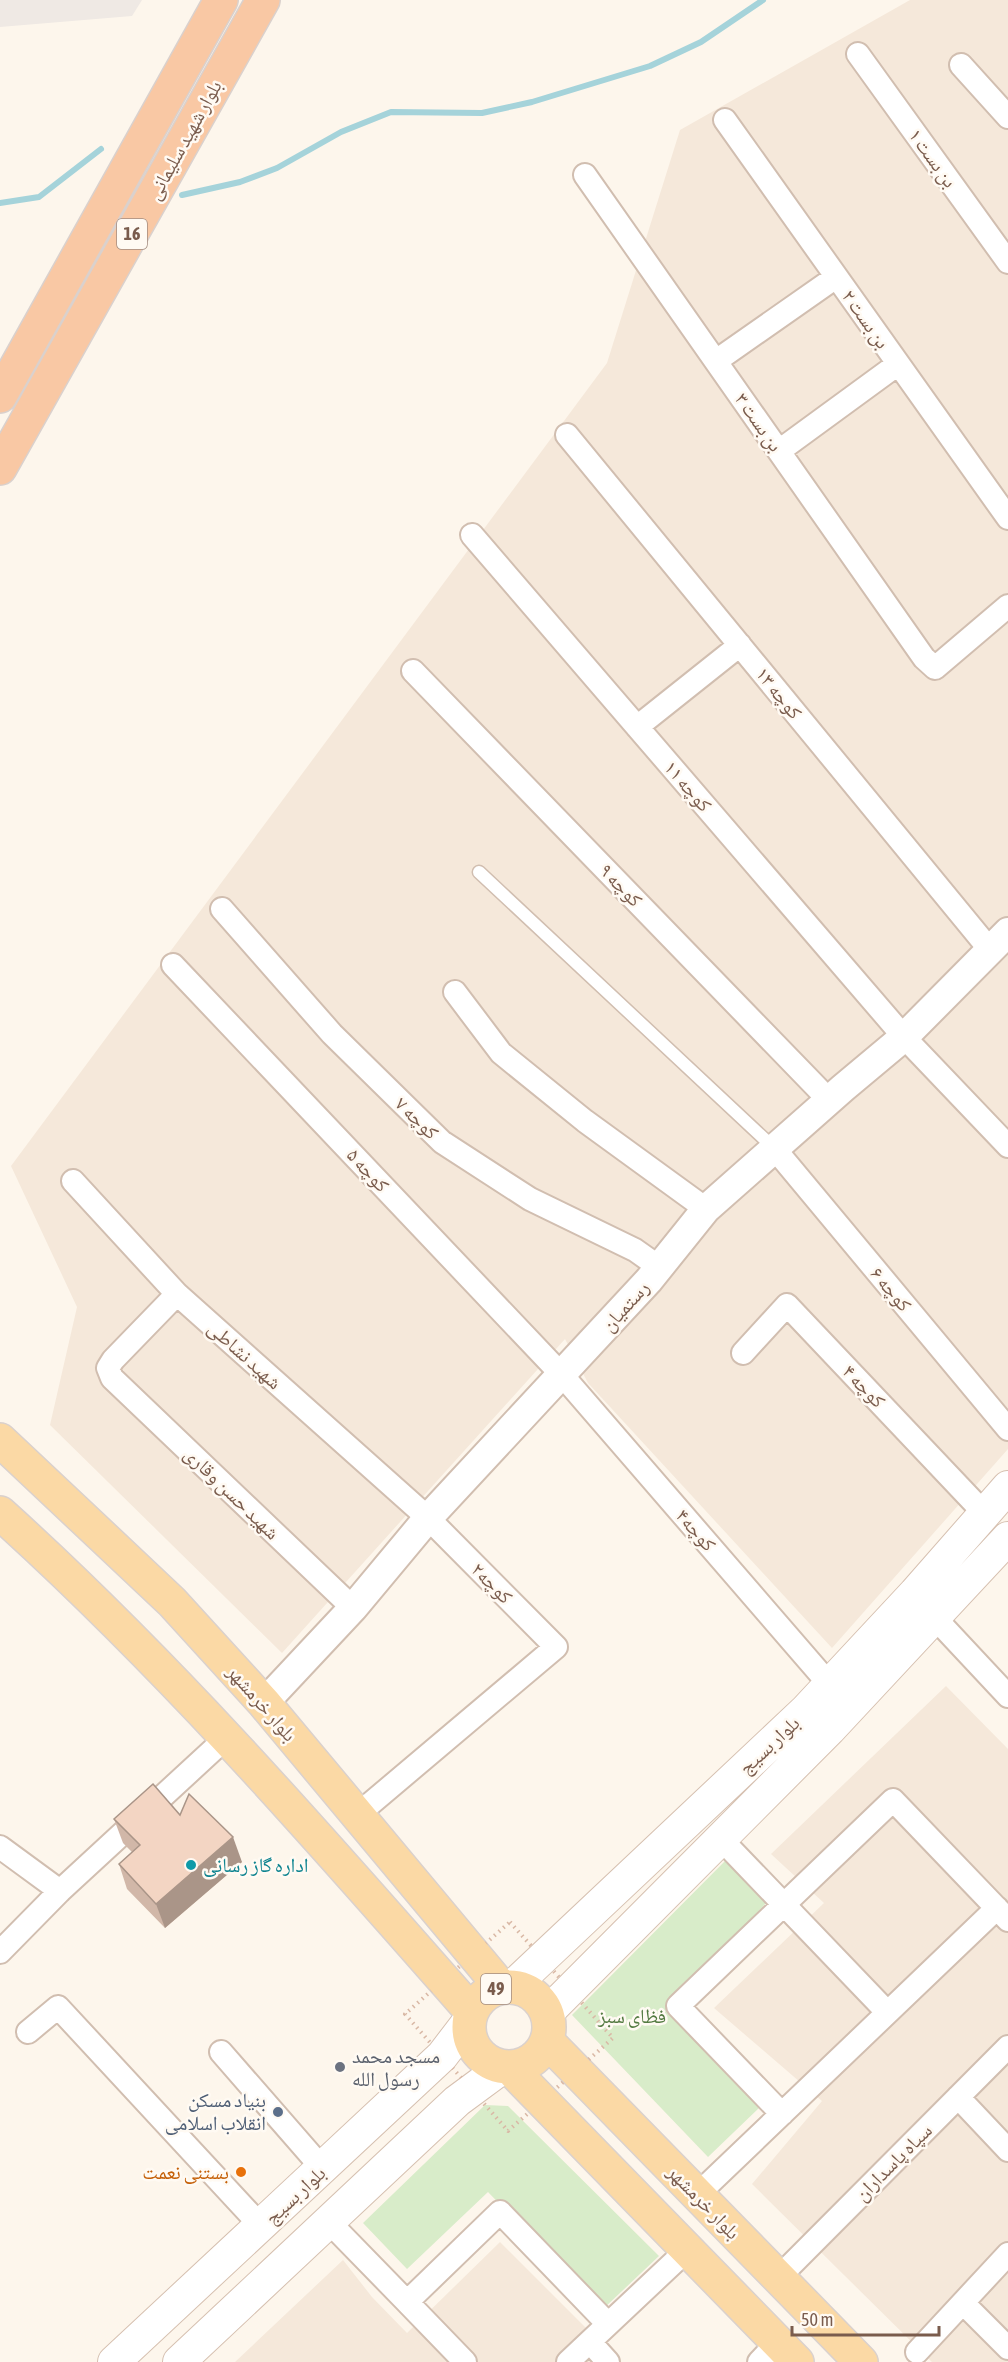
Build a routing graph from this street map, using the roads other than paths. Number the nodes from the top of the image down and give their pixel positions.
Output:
1 (221, 0) edge
2 (263, 0) edge
3 (858, 54) dead end
4 (961, 65) dead end
5 (1008, 117) edge
6 (725, 120) dead end
7 (585, 174) dead end
8 (1008, 262) edge
9 (836, 277) junction
10 (716, 361) junction
11 (898, 364) junction
12 (0, 396) edge
13 (567, 435) dead end
14 (779, 451) junction
15 (0, 468) edge
16 (1008, 518) edge
17 (472, 535) dead end
18 (1008, 606) edge
19 (740, 645) junction
20 (413, 670) dead end
21 (637, 727) junction
22 (479, 872) dead end
23 (222, 909) dead end
24 (999, 941) edge
25 (174, 965) dead end
26 (455, 992) dead end
27 (904, 1037) junction
28 (829, 1100) junction
29 (1008, 1146) edge
30 (774, 1148) junction
31 (74, 1181) dead end
32 (706, 1209) junction
33 (659, 1267) junction
34 (177, 1294) junction
35 (743, 1353) dead end
36 (562, 1375) junction
37 (1008, 1429) edge
38 (0, 1440) edge
39 (1008, 1487) edge
40 (0, 1513) edge
41 (985, 1514) junction
42 (428, 1518) junction
43 (1008, 1538) edge
44 (915, 1593) junction
45 (353, 1608) junction
46 (935, 1618) junction
47 (830, 1685) junction
48 (1008, 1696) edge
49 (264, 1704) junction
50 (227, 1737) junction
51 (357, 1815) junction
52 (721, 1839) junction
53 (0, 1847) edge
54 (60, 1891) junction
55 (784, 1905) junction
56 (1002, 1914) edge
57 (0, 1952) edge
58 (507, 1987) junction
59 (887, 2012) junction
60 (470, 2017) junction
61 (547, 2027) junction
62 (28, 2032) dead end
63 (1008, 2047) edge
64 (221, 2052) dead end
65 (506, 2068) junction
66 (958, 2097) junction
67 (782, 2114) junction
68 (1008, 2150) edge
69 (323, 2169) junction
70 (697, 2195) junction
71 (329, 2222) junction
72 (261, 2226) junction
73 (687, 2250) junction
74 (1008, 2254) edge
75 (778, 2278) junction
76 (407, 2302) junction
77 (963, 2303) junction
78 (608, 2324) junction
79 (837, 2338) junction
80 (590, 2342) junction
81 (1008, 2348) edge
82 (917, 2352) dead end
83 (778, 2356) edge
84 (114, 2362) edge
85 (179, 2362) edge
86 (465, 2362) edge
87 (568, 2362) edge
88 (608, 2362) edge
89 (815, 2362) edge
90 (861, 2362) edge

1 - 12 highway, بلوار شهید سلیمانی / 16
2 - 15 highway, بلوار شهید سلیمانی / 16
3 - 8 street, بن بست ۱
4 - 5 street
6 - 9 street, بن بست ۲
7 - 10 street, بن بست ۳
9 - 10 street
9 - 11 street, بن بست ۲
10 - 14 street, بن بست ۳
11 - 14 street
11 - 16 street, بن بست ۲
13 - 19 street, کوچه ۱۳
14 - 18 street, بن بست ۳
17 - 21 street, کوچه ۱۱
19 - 21 street
19 - 24 street, کوچه ۱۳
20 - 28 street, کوچه ۹
21 - 27 street, کوچه ۱۱
22 - 30 lane
23 - 33 street, کوچه ۷
24 - 27 street, رستمیان
25 - 36 street, کوچه ۵
26 - 32 street
27 - 28 street, رستمیان
27 - 29 street, کوچه ۱۱
28 - 30 street, رستمیان
30 - 32 street, رستمیان
30 - 37 street, کوچه ۶
31 - 34 street, شهید نشاطی
32 - 33 street, رستمیان
33 - 36 street, رستمیان
34 - 42 street, شهید نشاطی
34 - 45 street, شهید حسن وقاری
35 - 41 street, کوچه ۴
36 - 42 street, رستمیان
36 - 47 street, کوچه۴
38 - 49 main road, بلوار خرمشهر
39 - 41 main road, بلوار بسیج / 49
40 - 50 main road
41 - 44 main road, بلوار بسیج / 49
42 - 45 street, رستمیان
42 - 51 street, کوچه۲
43 - 46 main road, بلوار بسیج
44 - 46 main road
44 - 47 main road, بلوار بسیج / 49
45 - 49 street, رستمیان
46 - 48 street
46 - 52 main road, بلوار بسیج
47 - 58 main road, بلوار بسیج / 49
49 - 50 main road
49 - 51 main road, بلوار خرمشهر
50 - 54 street
50 - 60 main road
51 - 58 main road, بلوار خرمشهر
52 - 55 street
52 - 61 main road, بلوار بسیج
53 - 54 street
54 - 57 street
55 - 56 street
55 - 59 street
55 - 67 street
56 - 59 street
58 - 60 main road, 49
58 - 61 main road, 49
59 - 67 street
60 - 65 main road, 49
60 - 69 main road, بلوار بسیج / 49
61 - 65 main road
61 - 70 main road, بلوار خرمشهر
62 - 72 street
63 - 66 street, سپاه پاسداران
64 - 69 street
65 - 71 main road
65 - 73 main road
66 - 68 street
66 - 75 street, سپاه پاسداران
67 - 70 street
69 - 72 main road, بلوار بسیج / 49
70 - 75 main road, بلوار خرمشهر
71 - 76 street
71 - 85 main road
72 - 84 main road, بلوار بسیج / 49
73 - 78 street
73 - 83 main road
74 - 77 street
75 - 79 main road, بلوار خرمشهر
76 - 78 street
76 - 86 street
77 - 81 street
77 - 82 street
78 - 80 street
79 - 89 main road
79 - 90 main road, بلوار خرمشهر
80 - 87 street
80 - 88 street

